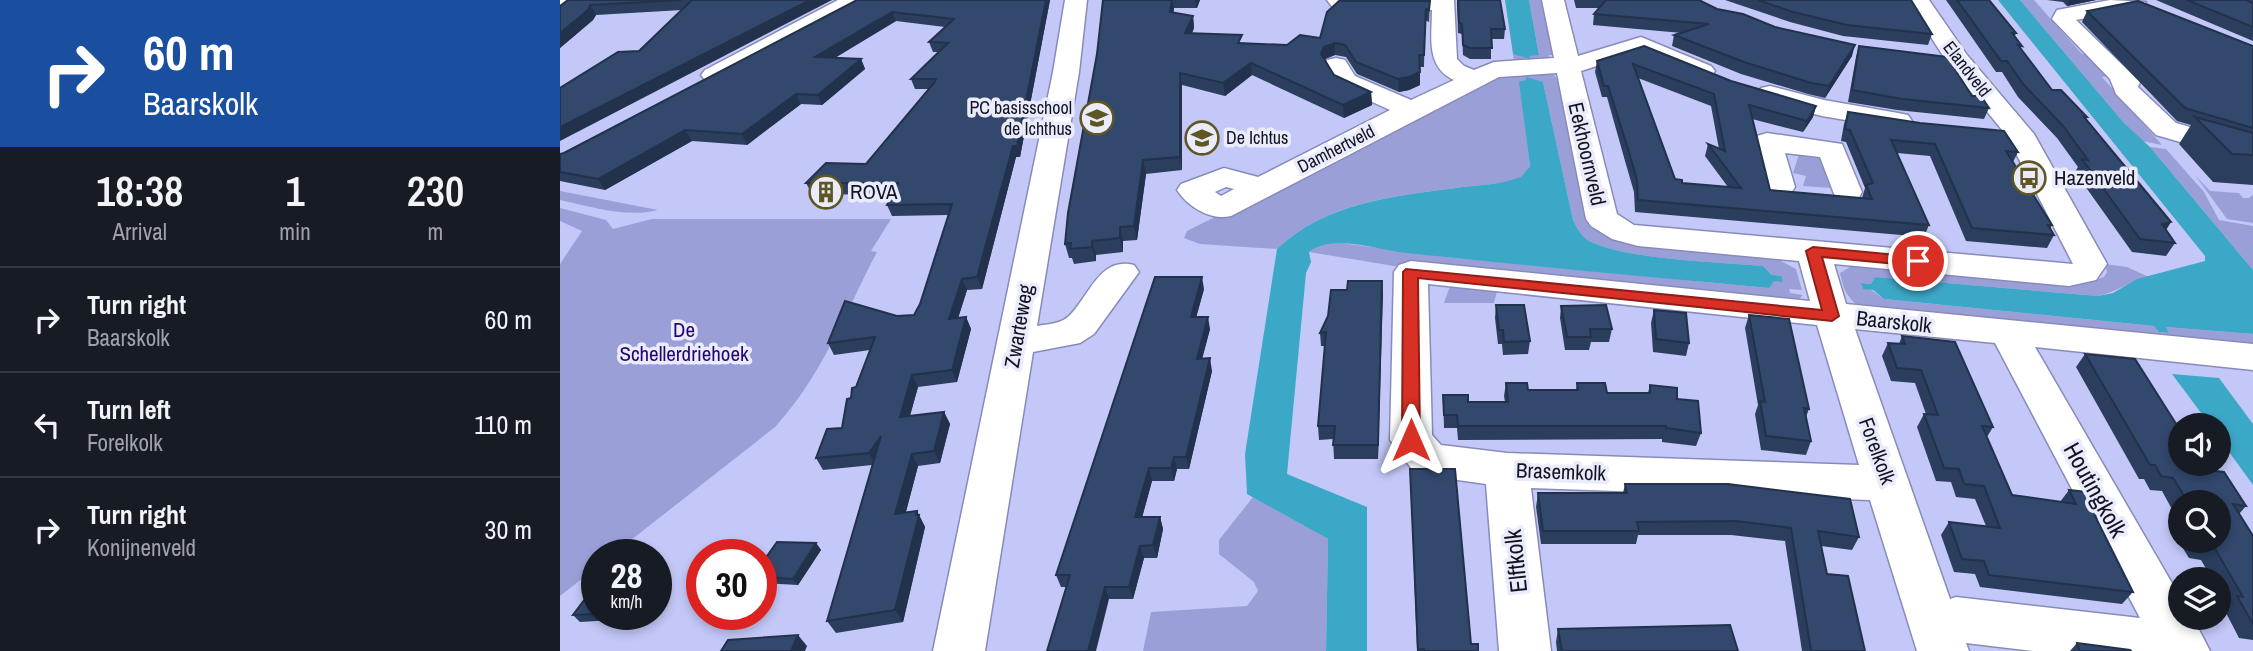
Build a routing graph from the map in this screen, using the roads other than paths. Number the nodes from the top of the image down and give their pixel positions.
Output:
1 (565, 0) edge
2 (855, 0) edge
3 (1076, 0) edge
4 (1338, 0) edge
5 (1553, 0) edge
6 (1917, 0) edge
7 (1443, 1) edge
8 (560, 4) edge
9 (2139, 4) edge
10 (1586, 37) dead end
11 (1635, 46) junction
12 (1925, 57) edge
13 (1958, 60) junction
14 (1336, 65) dead end
15 (1567, 65) junction
16 (1474, 79) junction
17 (688, 89) edge
18 (1822, 108) junction
19 (1411, 110) junction
20 (1927, 125) edge
21 (1979, 130) edge
22 (2020, 134) junction
23 (1815, 148) junction
24 (2253, 154) edge
25 (1260, 187) dead end
26 (1780, 187) dead end
27 (1847, 192) dead end
28 (1813, 251) junction
29 (1122, 272) dead end
30 (1411, 272) joint
31 (1832, 316) junction
32 (2009, 334) junction
33 (1016, 342) junction
34 (2253, 356) edge
35 (1507, 470) junction
36 (1889, 483) junction
37 (1949, 635) edge
38 (2183, 649) edge
39 (959, 651) edge
40 (1525, 651) edge

1 - 8 street
2 - 17 street
3 - 33 street, Zwarteweg
4 - 7 street
5 - 15 street, Eekhoornveld
6 - 13 street, Elandveld
7 - 16 street
9 - 24 street
10 - 11 street
11 - 15 street
11 - 18 street
12 - 13 street
13 - 22 street, Elandveld
14 - 19 street, Damhertveld
15 - 16 street, Damhertveld
15 - 28 street, Eekhoornveld
16 - 19 street, Damhertveld
18 - 20 street
18 - 23 street
19 - 25 street, Damhertveld
21 - 22 street
22 - 28 street, Elandveld
23 - 26 street
23 - 27 street
28 - 31 street, Forelkolk
29 - 33 street
30 - 31 street, Baarskolk
30 - 35 street, Brasemkolk
31 - 32 street, Baarskolk
31 - 36 street, Forelkolk
32 - 34 street, Baarskolk
32 - 38 street, Houtingkolk
33 - 39 street, Zwarteweg
35 - 36 street, Brasemkolk
35 - 40 street, Elftkolk
36 - 37 street, Forelkolk
37 - 38 street, Houtingkolk

